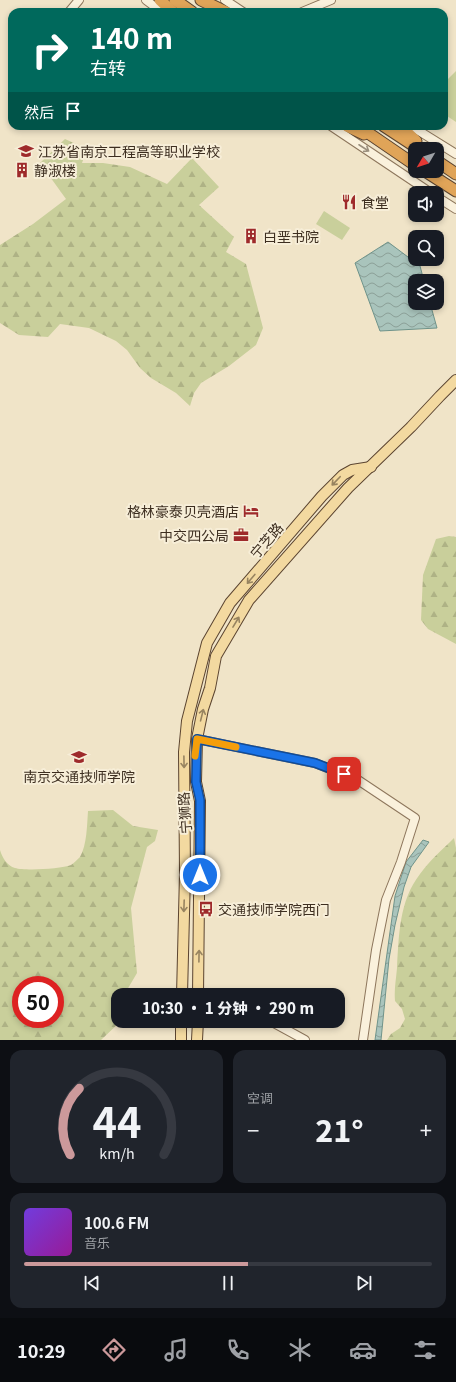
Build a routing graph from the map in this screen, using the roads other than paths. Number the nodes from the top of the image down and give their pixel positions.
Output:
1 (79, 0) edge
2 (146, 0) edge
3 (160, 0) edge
4 (175, 0) edge
5 (196, 0) edge
6 (201, 0) edge
7 (226, 0) edge
8 (331, 0) edge
9 (72, 8) edge
10 (157, 8) edge
11 (169, 8) edge
12 (186, 8) edge
13 (207, 8) edge
14 (218, 8) edge
15 (237, 8) edge
16 (312, 8) edge
17 (337, 130) edge
18 (354, 130) edge
19 (364, 130) edge
20 (390, 130) edge
21 (405, 130) edge
22 (417, 130) edge
23 (408, 142) edge
24 (418, 142) edge
25 (384, 144) junction
26 (456, 154) edge
27 (408, 159) edge
28 (444, 165) edge
29 (456, 174) edge
30 (436, 178) edge
31 (421, 186) edge
32 (456, 191) edge
33 (444, 201) edge
34 (456, 209) edge
35 (456, 380) edge
36 (371, 467) junction
37 (203, 655) joint
38 (216, 656) joint
39 (197, 739) junction
40 (182, 988) edge
41 (198, 988) edge
42 (181, 1028) edge
43 (198, 1028) edge
44 (283, 1028) edge
45 (181, 1040) edge
46 (197, 1040) edge
47 (305, 1040) edge
48 (362, 1040) edge

1 - 9 street
2 - 10 street
3 - 11 highway
4 - 12 highway
5 - 13 highway
6 - 14 highway
7 - 15 street
8 - 16 street
17 -> 31 street
18 - 25 highway
19 - 25 highway
20 - 23 highway
21 - 24 highway
22 - 26 street
25 - 27 highway
28 - 29 highway
30 - 32 highway
33 - 34 street
35 - 36 main road, 宁芝路
36 -> 37 main road, 宁芝路
38 -> 36 main road, 宁芝路
37 -> 40 main road, 宁狮路
39 -> 38 main road, 宁狮路
41 -> 39 main road, 宁狮路
39 - 48 street
42 - 45 main road
43 - 46 main road
44 - 47 street

